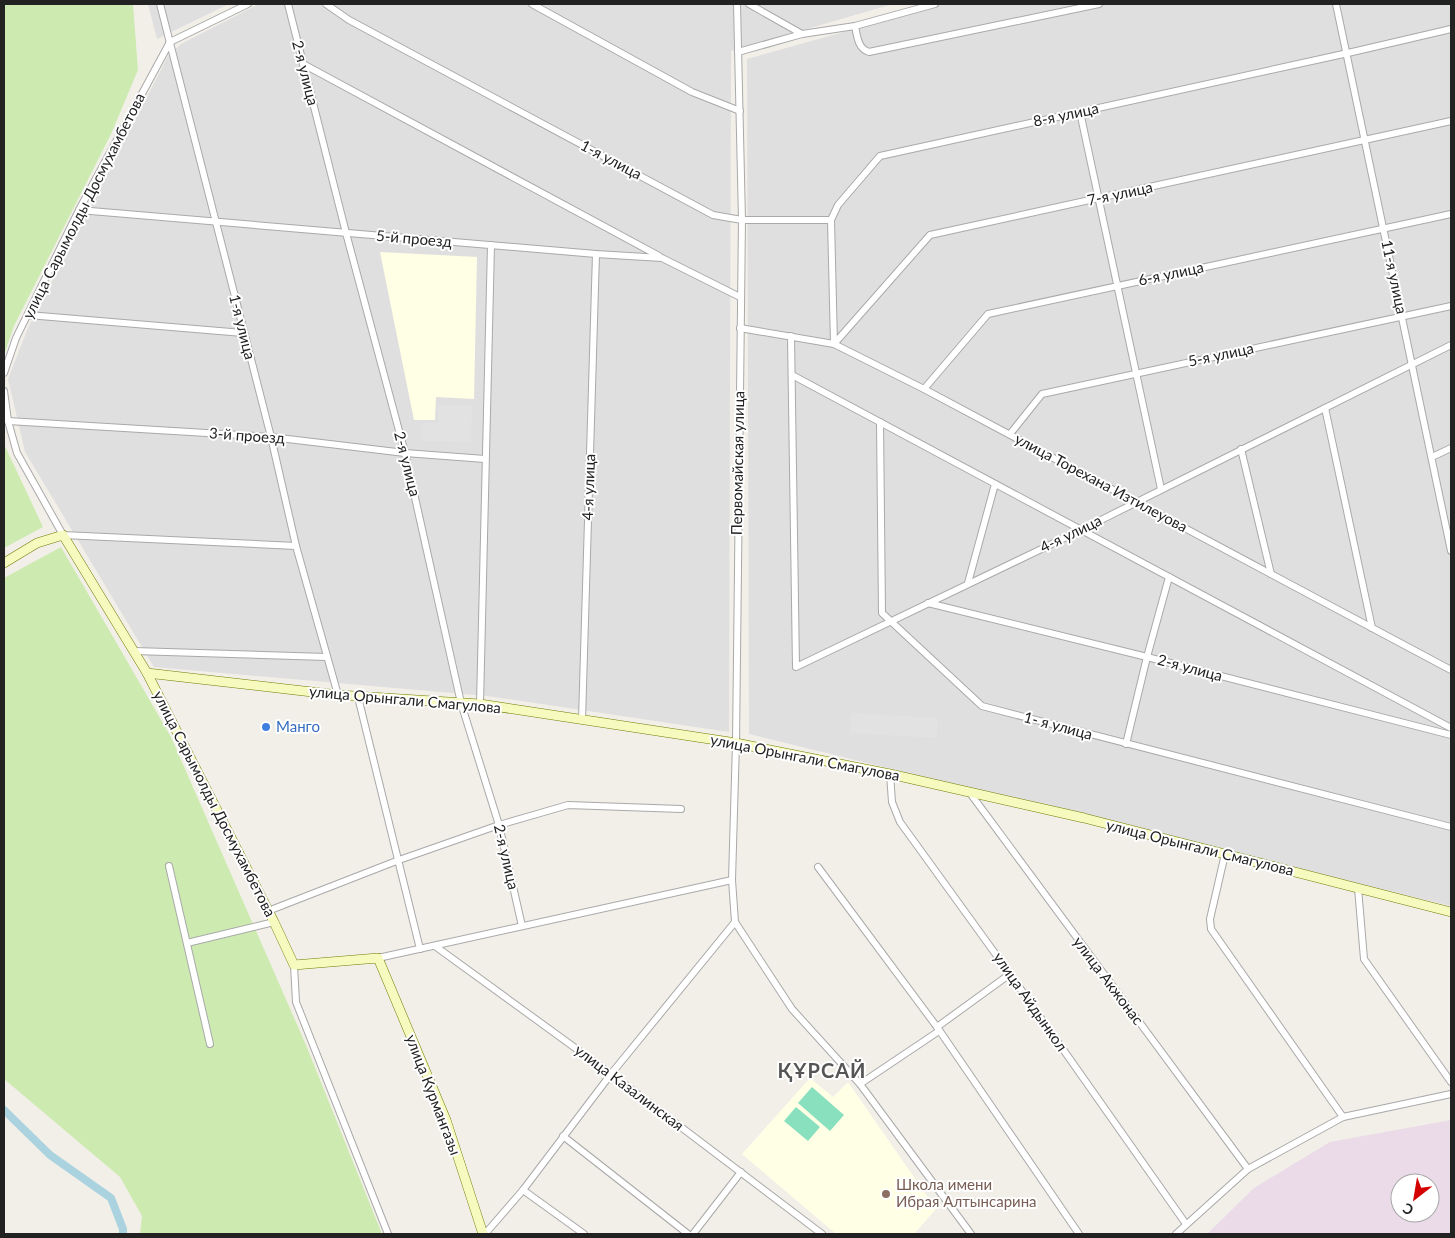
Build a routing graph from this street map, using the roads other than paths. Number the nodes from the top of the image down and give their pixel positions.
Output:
1 (160, 4) edge
2 (248, 4) edge
3 (288, 4) edge
4 (326, 4) edge
5 (532, 4) edge
6 (737, 4) edge
7 (749, 4) edge
8 (930, 4) edge
9 (1099, 4) edge
10 (1336, 4) edge
11 (855, 26) junction
12 (1451, 29) edge
13 (802, 34) junction
14 (170, 42) junction
15 (738, 52) junction
16 (1348, 53) junction
17 (303, 64) junction
18 (740, 111) junction
19 (1080, 112) junction
20 (1451, 121) edge
21 (1366, 140) junction
22 (1099, 198) junction
23 (79, 210) junction
24 (1451, 214) edge
25 (742, 220) junction
26 (831, 220) junction
27 (216, 221) junction
28 (1384, 228) junction
29 (346, 233) junction
30 (491, 245) junction
31 (596, 254) junction
32 (662, 258) junction
33 (1118, 286) junction
34 (740, 297) junction
35 (1451, 306) edge
36 (28, 315) junction
37 (1402, 316) junction
38 (740, 328) junction
39 (243, 333) junction
40 (791, 336) junction
41 (834, 344) junction
42 (1451, 345) edge
43 (1412, 364) junction
44 (4, 373) edge
45 (1136, 374) junction
46 (792, 376) junction
47 (924, 389) junction
48 (4, 391) edge
49 (1325, 408) junction
50 (8, 421) junction
51 (880, 422) junction
52 (1010, 434) junction
53 (271, 437) junction
54 (1451, 448) edge
55 (1241, 449) junction
56 (405, 453) junction
57 (1432, 457) junction
58 (485, 459) junction
59 (995, 484) junction
60 (1161, 489) junction
61 (1135, 502) junction
62 (1081, 530) junction
63 (63, 535) junction
64 (296, 546) junction
65 (1451, 551) edge
66 (4, 562) edge
67 (1271, 574) junction
68 (1169, 577) junction
69 (968, 583) junction
70 (928, 603) junction
71 (891, 620) junction
72 (1372, 628) junction
73 (134, 650) junction
74 (327, 657) junction
75 (1147, 657) junction
76 (1451, 670) edge
77 (148, 673) junction
78 (338, 695) junction
79 (358, 697) junction
80 (461, 703) junction
81 (480, 704) junction
82 (582, 720) junction
83 (1451, 728) edge
84 (1451, 735) edge
85 (736, 743) junction
86 (1126, 744) junction
87 (890, 774) junction
88 (970, 793) junction
89 (681, 809) dead end
90 (499, 825) junction
91 (1451, 827) edge
92 (1225, 854) junction
93 (399, 860) junction
94 (169, 866) dead end
95 (818, 867) dead end
96 (732, 880) junction
97 (1358, 888) junction
98 (268, 911) junction
99 (1451, 912) edge
100 (274, 922) junction
101 (736, 922) junction
102 (522, 926) junction
103 (187, 943) junction
104 (435, 946) junction
105 (420, 949) junction
106 (378, 958) junction
107 (294, 965) junction
108 (1010, 974) junction
109 (938, 1029) junction
110 (210, 1044) dead end
111 (611, 1074) junction
112 (1451, 1082) edge
113 (860, 1084) junction
114 (1451, 1094) edge
115 (1343, 1117) junction
116 (563, 1136) junction
117 (1248, 1169) junction
118 (741, 1172) junction
119 (523, 1190) junction
120 (1186, 1224) junction
121 (388, 1234) edge
122 (484, 1234) edge
123 (584, 1234) edge
124 (688, 1234) edge
125 (693, 1234) edge
126 (822, 1234) edge
127 (971, 1234) edge
128 (1079, 1234) edge
129 (1176, 1234) edge

1 - 14 street
2 - 14 street
3 - 17 street, 2-я улица
4 - 25 street, 1-я улица
5 - 18 street
6 - 15 street, Первомайская улица
7 - 13 street
8 - 11 street
9 - 11 street
10 - 16 street, 11-я улица
11 - 13 street
12 - 16 street, 8-я улица
13 - 15 street
14 - 23 street, улица Сарымолды Досмухамбетова
14 - 27 street, 1-я улица
15 - 18 street, Первомайская улица
16 - 19 street, 8-я улица
16 - 21 street, 11-я улица
17 - 29 street, 2-я улица
17 - 32 street
18 - 25 street, Первомайская улица
19 - 22 street
19 - 26 street, 8-я улица
20 - 21 street, 7-я улица
21 - 22 street, 7-я улица
21 - 28 street, 11-я улица
22 - 33 street
22 - 41 street, 7-я улица
23 - 27 street, 5-й проезд
23 - 36 street, улица Сарымолды Досмухамбетова
24 - 28 street, 6-я улица
25 - 26 street, 1-я улица
25 - 34 street, Первомайская улица
26 - 41 street
27 - 29 street, 5-й проезд
27 - 39 street, 1-я улица
28 - 33 street, 6-я улица
28 - 37 street, 11-я улица
29 - 30 street, 5-й проезд
29 - 56 street, 2-я улица
30 - 31 street, 5-й проезд
30 - 58 street
31 - 32 street, 5-й проезд
31 - 82 street, 4-я улица
32 - 34 street, 5-й проезд
33 - 45 street
33 - 47 street, 6-я улица
34 - 38 street, Первомайская улица
35 - 37 street, 5-я улица
36 - 39 street
36 - 44 street, улица Сарымолды Досмухамбетова
37 - 43 street, 11-я улица
37 - 45 street, 5-я улица
38 - 40 street, улица Торехана Изтилеуова
38 - 85 street, Первомайская улица
39 - 53 street, 1-я улица
40 - 41 street, улица Торехана Изтилеуова
40 - 46 street
41 - 47 street, улица Торехана Изтилеуова
42 - 43 street, 4-я улица
43 - 49 street, 4-я улица
43 - 57 street, 11-я улица
45 - 52 street, 5-я улица
45 - 60 street
46 - 51 street
46 - 71 street, 4-я улица
47 - 52 street, улица Торехана Изтилеуова
48 - 50 street, улица Сарымолды Досмухамбетова
49 - 55 street, 4-я улица
49 - 72 street
50 - 53 street, 3-й проезд
50 - 63 street, улица Сарымолды Досмухамбетова
51 - 59 street
51 - 71 street, 1- я улица
52 - 61 street, улица Торехана Изтилеуова
53 - 56 street, 3-й проезд
53 - 64 street, 1-я улица
54 - 57 street
55 - 60 street, 4-я улица
55 - 67 street
56 - 58 street, 3-й проезд
56 - 80 street, 2-я улица
57 - 65 street, 11-я улица
58 - 81 street
59 - 62 street
59 - 69 street
60 - 61 street, 4-я улица
61 - 62 street, 4-я улица
61 - 67 street, улица Торехана Изтилеуова
62 - 68 street
62 - 69 street, 4-я улица
63 - 64 street
63 - 66 main road
63 - 73 main road, улица Сарымолды Досмухамбетова
64 - 74 street, 1-я улица
67 - 72 street, улица Торехана Изтилеуова
68 - 75 street
68 - 83 street
69 - 70 street, 4-я улица
70 - 71 street, 4-я улица
70 - 75 street, 2-я улица
71 - 86 street, 1- я улица
72 - 76 street, улица Торехана Изтилеуова
73 - 74 street
73 - 77 main road, улица Сарымолды Досмухамбетова
74 - 78 street, 1-я улица
75 - 84 street, 2-я улица
75 - 86 street
77 - 78 main road, улица Орынгали Смагулова
77 - 98 main road, улица Сарымолды Досмухамбетова
78 - 79 main road, улица Орынгали Смагулова
79 - 80 main road, улица Орынгали Смагулова
79 - 93 street
80 - 81 main road, улица Орынгали Смагулова
80 - 90 street, 2-я улица
81 - 82 main road, улица Орынгали Смагулова
82 - 85 main road, улица Орынгали Смагулова
85 - 87 main road, улица Орынгали Смагулова
85 - 96 street, Первомайская улица
86 - 91 street, 1- я улица
87 - 88 main road, улица Орынгали Смагулова
87 - 108 street, улица Айдынкол
88 - 92 main road, улица Орынгали Смагулова
88 - 117 street, улица Акжонас
89 - 90 street
90 - 93 street
90 - 102 street, 2-я улица
92 - 97 main road, улица Орынгали Смагулова
92 - 115 street
93 - 98 street
93 - 105 street
94 - 103 street
95 - 109 street
96 - 101 street, Первомайская улица
96 - 102 street
97 - 99 main road, улица Орынгали Смагулова
97 - 112 street
98 - 100 main road, улица Сарымолды Досмухамбетова
100 - 103 street
100 - 107 main road, улица Сарымолды Досмухамбетова
101 - 111 street
101 - 113 street
102 - 104 street
103 - 110 street
104 - 105 street
104 - 111 street, улица Казалинская
105 - 106 street
106 - 107 main road
106 - 122 main road, улица Курмангазы
107 - 121 street, улица Сарымолды Досмухамбетова
108 - 109 street
108 - 120 street, улица Айдынкол
109 - 113 street
109 - 128 street
111 - 116 street
111 - 118 street, улица Казалинская
113 - 127 street
114 - 115 street
115 - 117 street
116 - 119 street
116 - 124 street
117 - 120 street
118 - 125 street
118 - 126 street, улица Казалинская
119 - 122 street
119 - 123 street
120 - 129 street

